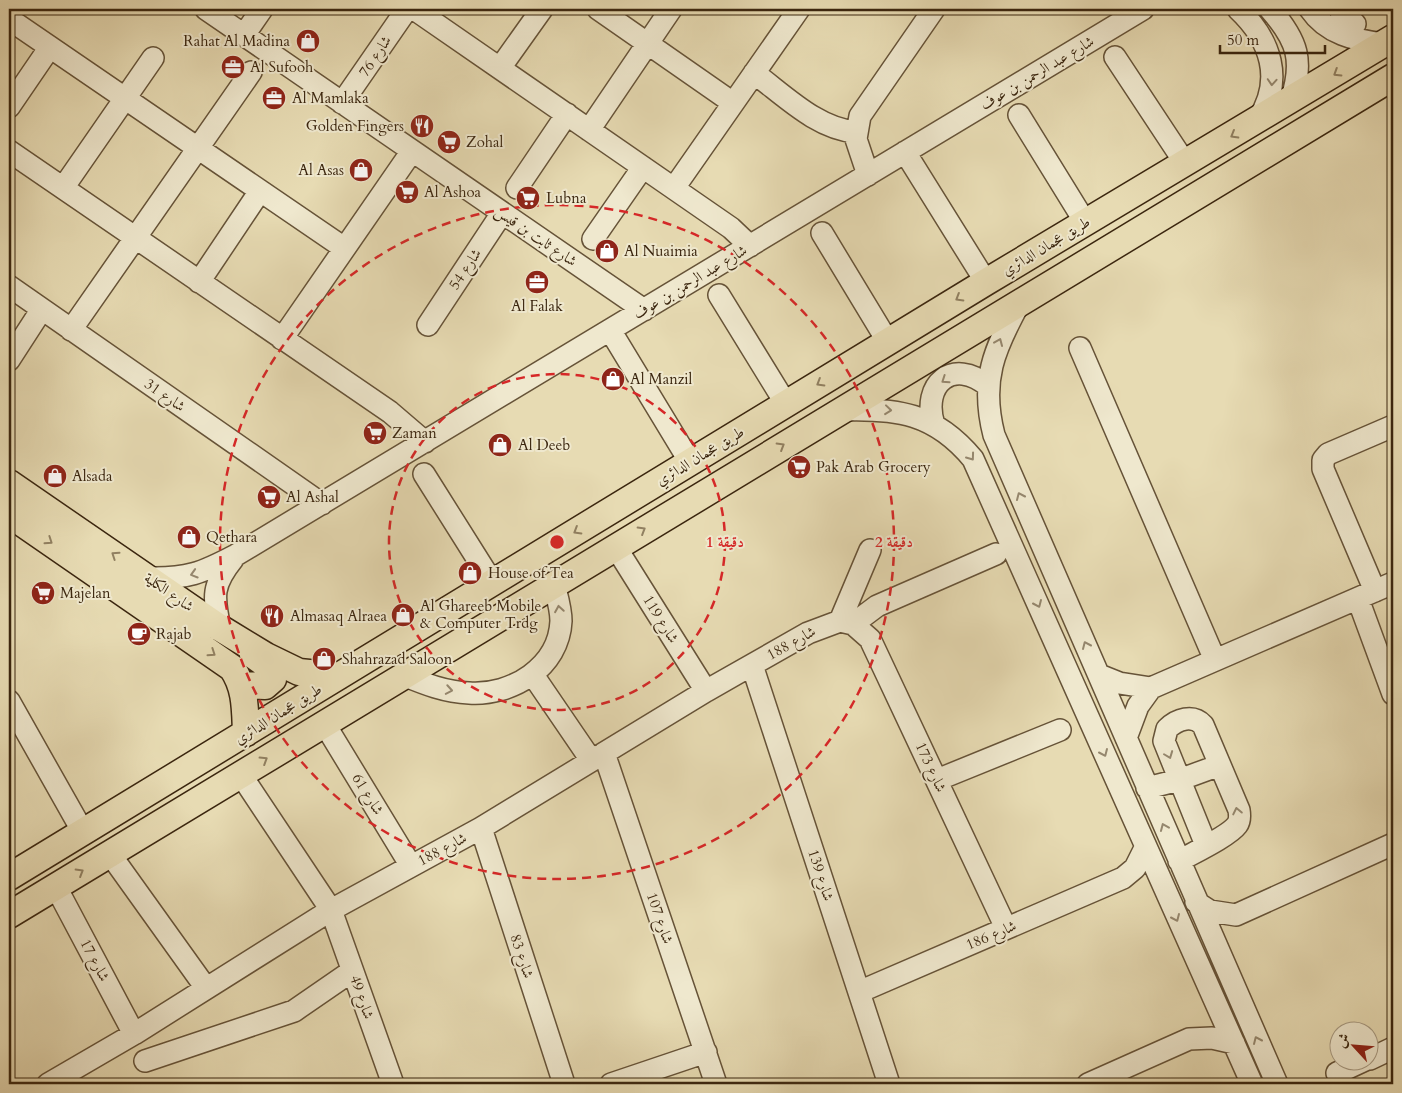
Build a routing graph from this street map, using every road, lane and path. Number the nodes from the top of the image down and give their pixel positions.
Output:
1 (206, 9) edge
2 (262, 9) edge
3 (407, 9) edge
4 (414, 9) edge
5 (542, 9) edge
6 (598, 9) edge
7 (671, 9) edge
8 (799, 9) edge
9 (934, 9) edge
10 (1143, 9) edge
11 (1238, 9) edge
12 (1270, 9) edge
13 (1310, 9) edge
14 (1339, 9) edge
15 (9, 19) edge
16 (1356, 24) dead end
17 (244, 35) junction
18 (1388, 41) edge
19 (648, 43) junction
20 (50, 47) junction
21 (1115, 57) dead end
22 (153, 58) dead end
23 (500, 68) junction
24 (251, 72) dead end
25 (754, 73) junction
26 (1393, 77) edge
27 (125, 99) junction
28 (1291, 101) junction
29 (342, 103) junction
30 (733, 103) junction
31 (9, 107) edge
32 (567, 114) junction
33 (1019, 115) dead end
34 (1258, 120) junction
35 (589, 130) junction
36 (856, 132) junction
37 (198, 148) junction
38 (9, 151) edge
39 (412, 151) junction
40 (905, 152) junction
41 (1185, 163) junction
42 (643, 167) junction
43 (868, 174) junction
44 (63, 188) junction
45 (517, 188) dead end
46 (674, 188) junction
47 (260, 191) junction
48 (502, 213) junction
49 (1085, 222) junction
50 (822, 233) dead end
51 (136, 238) junction
52 (593, 240) dead end
53 (750, 246) junction
54 (344, 248) junction
55 (199, 282) junction
56 (986, 282) junction
57 (9, 286) edge
58 (720, 295) dead end
59 (1020, 302) junction
60 (42, 309) junction
61 (644, 310) junction
62 (428, 325) dead end
63 (72, 330) junction
64 (610, 330) junction
65 (282, 339) junction
66 (888, 342) junction
67 (1080, 348) dead end
68 (9, 360) edge
69 (988, 386) junction
70 (786, 404) junction
71 (840, 410) junction
72 (934, 425) junction
73 (1393, 426) edge
74 (425, 442) junction
75 (690, 462) junction
76 (424, 474) dead end
77 (9, 483) edge
78 (322, 504) junction
79 (9, 514) edge
80 (615, 546) junction
81 (870, 550) dead end
82 (996, 554) dead end
83 (236, 555) junction
84 (148, 578) junction
85 (492, 582) junction
86 (554, 584) junction
87 (1375, 591) edge
88 (847, 623) junction
89 (220, 628) junction
90 (247, 644) junction
91 (1215, 660) junction
92 (752, 665) junction
93 (403, 675) junction
94 (533, 675) junction
95 (1099, 675) junction
96 (339, 676) junction
97 (241, 685) junction
98 (1151, 688) junction
99 (706, 691) junction
100 (1393, 694) edge
101 (9, 701) edge
102 (324, 723) junction
103 (1060, 730) dead end
104 (246, 733) junction
105 (1126, 738) junction
106 (598, 757) junction
107 (1220, 766) junction
108 (241, 775) junction
109 (937, 780) junction
110 (1179, 780) junction
111 (1147, 788) junction
112 (481, 828) junction
113 (83, 832) junction
114 (1393, 844) edge
115 (1206, 845) junction
116 (1145, 848) junction
117 (110, 854) junction
118 (1179, 861) junction
119 (411, 866) junction
120 (9, 877) edge
121 (1122, 878) junction
122 (56, 886) junction
123 (1162, 886) junction
124 (1196, 902) junction
125 (331, 910) junction
126 (9, 915) edge
127 (1236, 915) junction
128 (1006, 928) junction
129 (1217, 949) junction
130 (352, 970) junction
131 (206, 988) junction
132 (859, 992) junction
133 (1215, 1006) junction
134 (134, 1034) junction
135 (1189, 1039) junction
136 (1234, 1043) junction
137 (1393, 1048) edge
138 (706, 1052) junction
139 (1380, 1054) edge
140 (145, 1061) dead end
141 (1343, 1070) edge
142 (1337, 1073) dead end
143 (48, 1084) edge
144 (393, 1084) edge
145 (564, 1084) edge
146 (611, 1084) edge
147 (716, 1084) edge
148 (889, 1084) edge
149 (1088, 1084) edge
150 (1252, 1084) edge
151 (1276, 1084) edge

1 - 17 street, شارع ثابت بن قيس
2 - 17 street
3 - 29 street, شارع 76
4 - 23 street
5 - 23 street
6 - 19 street
7 - 19 street
8 - 25 street
9 - 36 street
10 - 40 street, شارع عبد الرحمن بن عوف
11 -> 34 street
12 - 28 street
13 - 18 street
14 - 16 street
15 - 20 street
17 - 29 street, شارع ثابت بن قيس
18 -> 28 main road, طريق عجمان الدائري
19 - 30 street
19 - 35 street
20 - 27 street
20 - 31 street
21 - 41 street
22 - 27 street
23 - 32 street
24 - 37 street
25 - 30 street
25 - 36 street
26 - 59 main road
27 - 37 street
27 - 44 street
28 - 34 main road, طريق عجمان الدائري
29 - 39 street, شارع ثابت بن قيس
30 - 46 street
32 - 35 street
32 - 45 street
33 - 49 street
34 -> 41 main road, طريق عجمان الدائري
35 - 42 street
36 - 43 street
37 - 47 street
37 - 51 street
38 - 44 street
39 - 48 street, شارع ثابت بن قيس
39 - 54 street
40 - 43 street, شارع عبد الرحمن بن عوف
40 - 56 street
41 - 49 main road, طريق عجمان الدائري
42 - 46 street
42 - 52 street
43 - 53 street, شارع عبد الرحمن بن عوف
44 - 51 street
46 - 53 street
47 - 54 street
47 - 55 street
48 - 61 street, شارع ثابت بن قيس
48 - 62 street, شارع 54
49 - 56 main road, طريق عجمان الدائري
50 - 66 street
51 - 55 street
51 - 63 street
53 - 61 street, شارع عبد الرحمن بن عوف
54 - 65 street
55 - 65 street
56 -> 66 main road, طريق عجمان الدائري
57 - 60 street, شارع 31
58 - 70 street
69 -> 59 street
59 - 71 main road
60 - 63 street, شارع 31
60 - 68 street
61 - 64 street, شارع عبد الرحمن بن عوف
63 - 78 street, شارع 31
64 - 74 street, شارع عبد الرحمن بن عوف
64 - 75 street
65 - 74 street
66 -> 70 main road, طريق عجمان الدائري
67 - 91 street
69 -> 72 street
95 -> 69 street
70 - 75 main road, طريق عجمان الدائري
71 -> 72 street
80 -> 71 main road
72 -> 116 street
73 - 87 street
74 - 78 street, شارع عبد الرحمن بن عوف
75 -> 85 main road, طريق عجمان الدائري
76 - 85 street
84 -> 77 main road, شارع الكلية
78 - 83 street, شارع عبد الرحمن بن عوف
79 -> 97 main road, شارع الكلية
80 - 86 main road
80 - 99 street, شارع 119
81 - 88 street
82 - 88 street, شارع 188
83 -> 84 street, شارع عبد الرحمن بن عوف
83 - 89 street, شارع عبد الرحمن بن عوف
84 - 89 main road, شارع الكلية
85 - 96 main road, طريق عجمان الدائري
86 - 93 main road
94 -> 86 street
87 - 91 street
87 - 100 street
88 - 92 street, شارع 188
88 - 109 street, شارع 173
89 - 90 main road, شارع الكلية
90 - 96 main road, شارع الكلية
90 - 97 main road
91 - 98 street
92 - 99 street, شارع 188
92 - 132 street, شارع 139
93 -> 94 street
93 - 102 main road
94 - 106 street, شارع 107
95 - 98 street
95 - 105 street
96 - 104 main road, طريق عجمان الدائري
97 - 104 main road, شارع الكلية
98 - 105 street
99 - 106 street, شارع 188
101 - 113 street
108 -> 102 main road
102 - 119 street, شارع 61
103 - 109 street
104 - 113 main road, طريق عجمان الدائري
105 - 111 street
106 - 112 street, شارع 188
106 - 138 street, شارع 107
107 - 110 street
107 -> 110 street
115 -> 107 street
108 - 117 main road
108 - 125 street, شارع 49
109 - 128 street, شارع 173
110 - 111 street
110 - 115 street
118 -> 111 street
112 - 119 street, شارع 188
112 - 145 street, شارع 83
113 - 120 main road, طريق عجمان الدائري
114 - 127 street
115 - 118 street
116 - 121 street, شارع 186
116 - 123 street
122 -> 117 main road
117 - 131 street
118 - 124 street
119 - 125 street, شارع 188
121 - 123 street, شارع 186
121 - 128 street, شارع 186
122 - 126 main road
122 - 134 street, شارع 17
123 -> 133 street
124 - 127 street
124 - 129 street
125 - 130 street, شارع 49
125 - 131 street, شارع 188
127 - 129 street
128 - 132 street, شارع 186
151 -> 129 street
130 - 140 street
130 - 144 street, شارع 49
131 - 134 street, شارع 188
132 - 148 street, شارع 139
133 - 135 street
133 - 136 street
134 - 143 street, شارع 188
135 - 136 street
135 - 149 street
136 - 150 street
137 - 139 street
138 - 146 street
138 - 147 street, شارع 107
141 - 142 street

